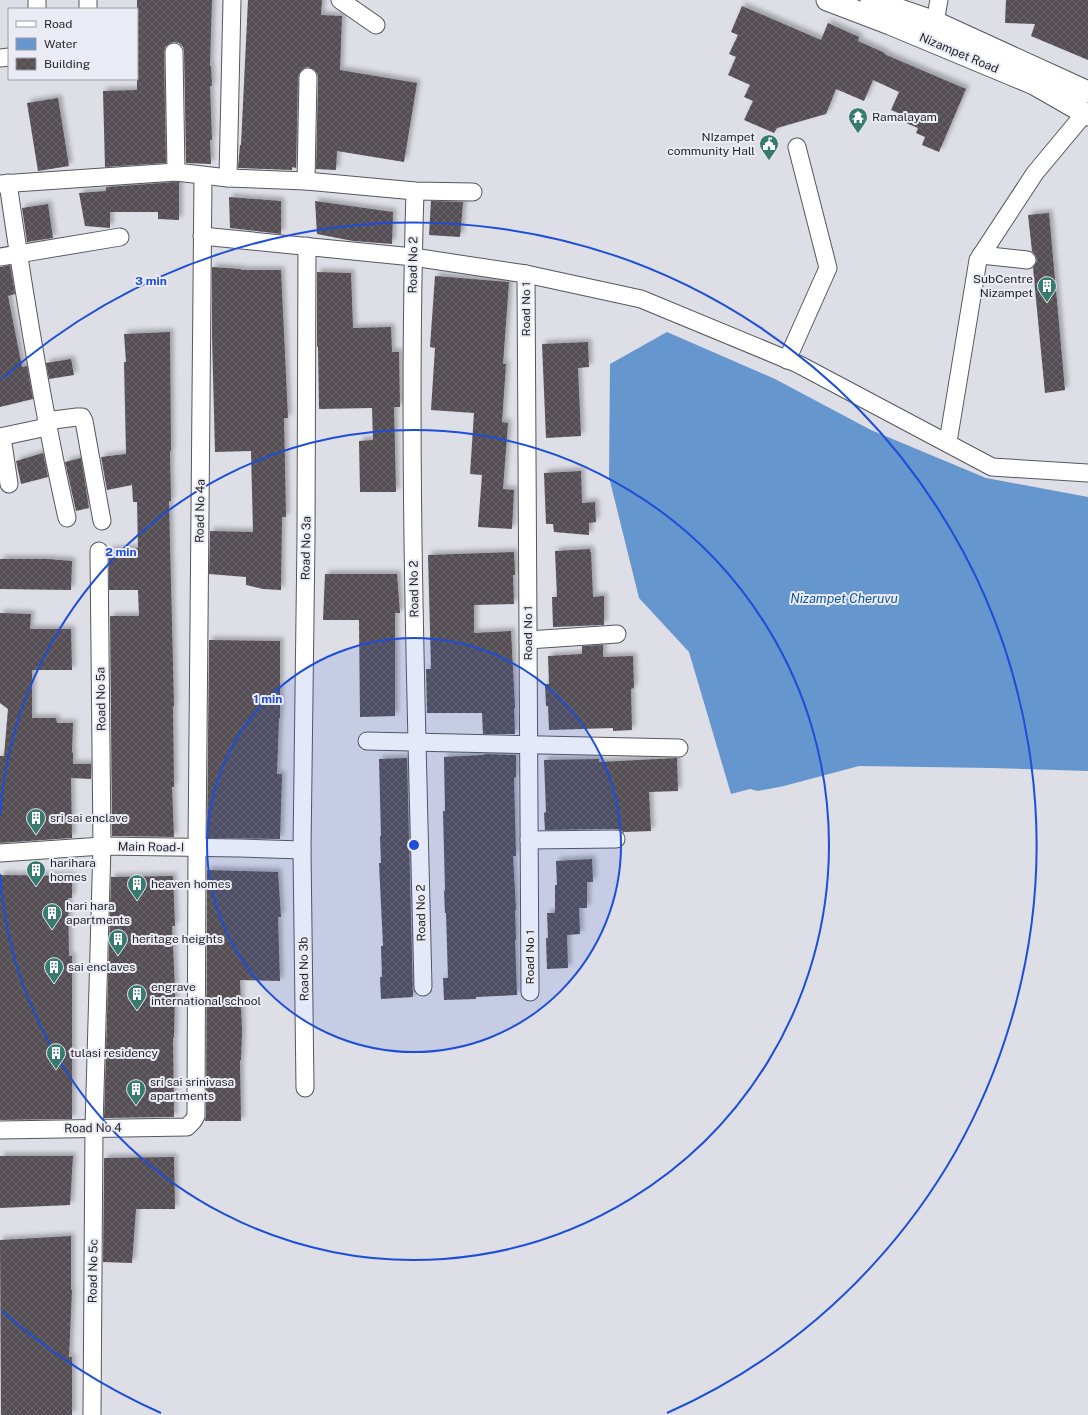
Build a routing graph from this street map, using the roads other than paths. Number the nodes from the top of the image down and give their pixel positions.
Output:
1 (232, 0) edge
2 (340, 0) edge
3 (826, 0) edge
4 (871, 0) edge
5 (939, 0) edge
6 (935, 22) junction
7 (376, 25) dead end
8 (174, 52) dead end
9 (308, 77) dead end
10 (1088, 92) edge
11 (1086, 114) edge
12 (797, 147) dead end
13 (176, 172) junction
14 (203, 176) junction
15 (228, 178) junction
16 (306, 181) junction
17 (4, 183) edge
18 (415, 190) junction
19 (473, 192) dead end
20 (202, 236) junction
21 (120, 237) dead end
22 (307, 246) junction
23 (18, 254) junction
24 (981, 255) junction
25 (0, 257) edge
26 (413, 258) junction
27 (1027, 260) dead end
28 (526, 274) junction
29 (787, 360) junction
30 (47, 424) junction
31 (949, 436) dead end
32 (1, 437) edge
33 (1088, 473) edge
34 (9, 484) dead end
35 (67, 518) dead end
36 (102, 521) dead end
37 (99, 551) dead end
38 (617, 634) dead end
39 (528, 640) junction
40 (367, 741) dead end
41 (417, 742) junction
42 (528, 745) junction
43 (679, 748) dead end
44 (616, 839) dead end
45 (529, 840) junction
46 (102, 846) junction
47 (197, 847) junction
48 (302, 850) junction
49 (0, 853) edge
50 (423, 987) dead end
51 (530, 992) dead end
52 (305, 1088) dead end
53 (187, 1126) joint
54 (94, 1127) junction
55 (0, 1130) edge
56 (92, 1415) edge

1 - 15 street
2 - 7 street
3 - 11 main road, Nizampet Road
4 - 6 main road, Nizampet Road
5 - 6 street
6 - 10 main road, Nizampet Road
8 - 13 street
9 - 16 street
11 - 24 street
12 - 29 street
13 - 14 street
13 - 17 street
14 - 15 street
14 - 20 street, Road No 4a
15 - 16 street
16 - 18 street
17 - 23 street
18 - 19 street
18 - 26 street, Road No 2
20 - 22 street
20 - 47 street, Road No 4a
21 - 23 street
22 - 26 street
22 - 48 street, Road No 3a
23 - 25 street
23 - 30 street
24 - 27 street
24 - 31 street
26 - 28 street
26 - 41 street, Road No 2
28 - 29 street
28 - 39 street, Road No 1
29 - 33 street
30 - 32 street
30 - 35 street
30 - 36 street
32 - 34 street
37 - 46 street, Road No 5a
38 - 39 street
39 - 42 street, Road No 1
40 - 41 street
41 - 42 street
41 - 50 street, Road No 2
42 - 43 street
42 - 45 street, Road No 1
44 - 45 street
45 - 51 street, Road No 1
46 - 47 street, Main Road-I
46 - 49 street, Main Road-I
46 - 54 street, Road No 5a
47 - 48 street, Main Road-I
47 - 53 street, Road No 4a
48 - 52 street, Road No 3b
53 - 54 street, Road No 4
54 - 55 street, Road No 4
54 - 56 street, Road No 5c

